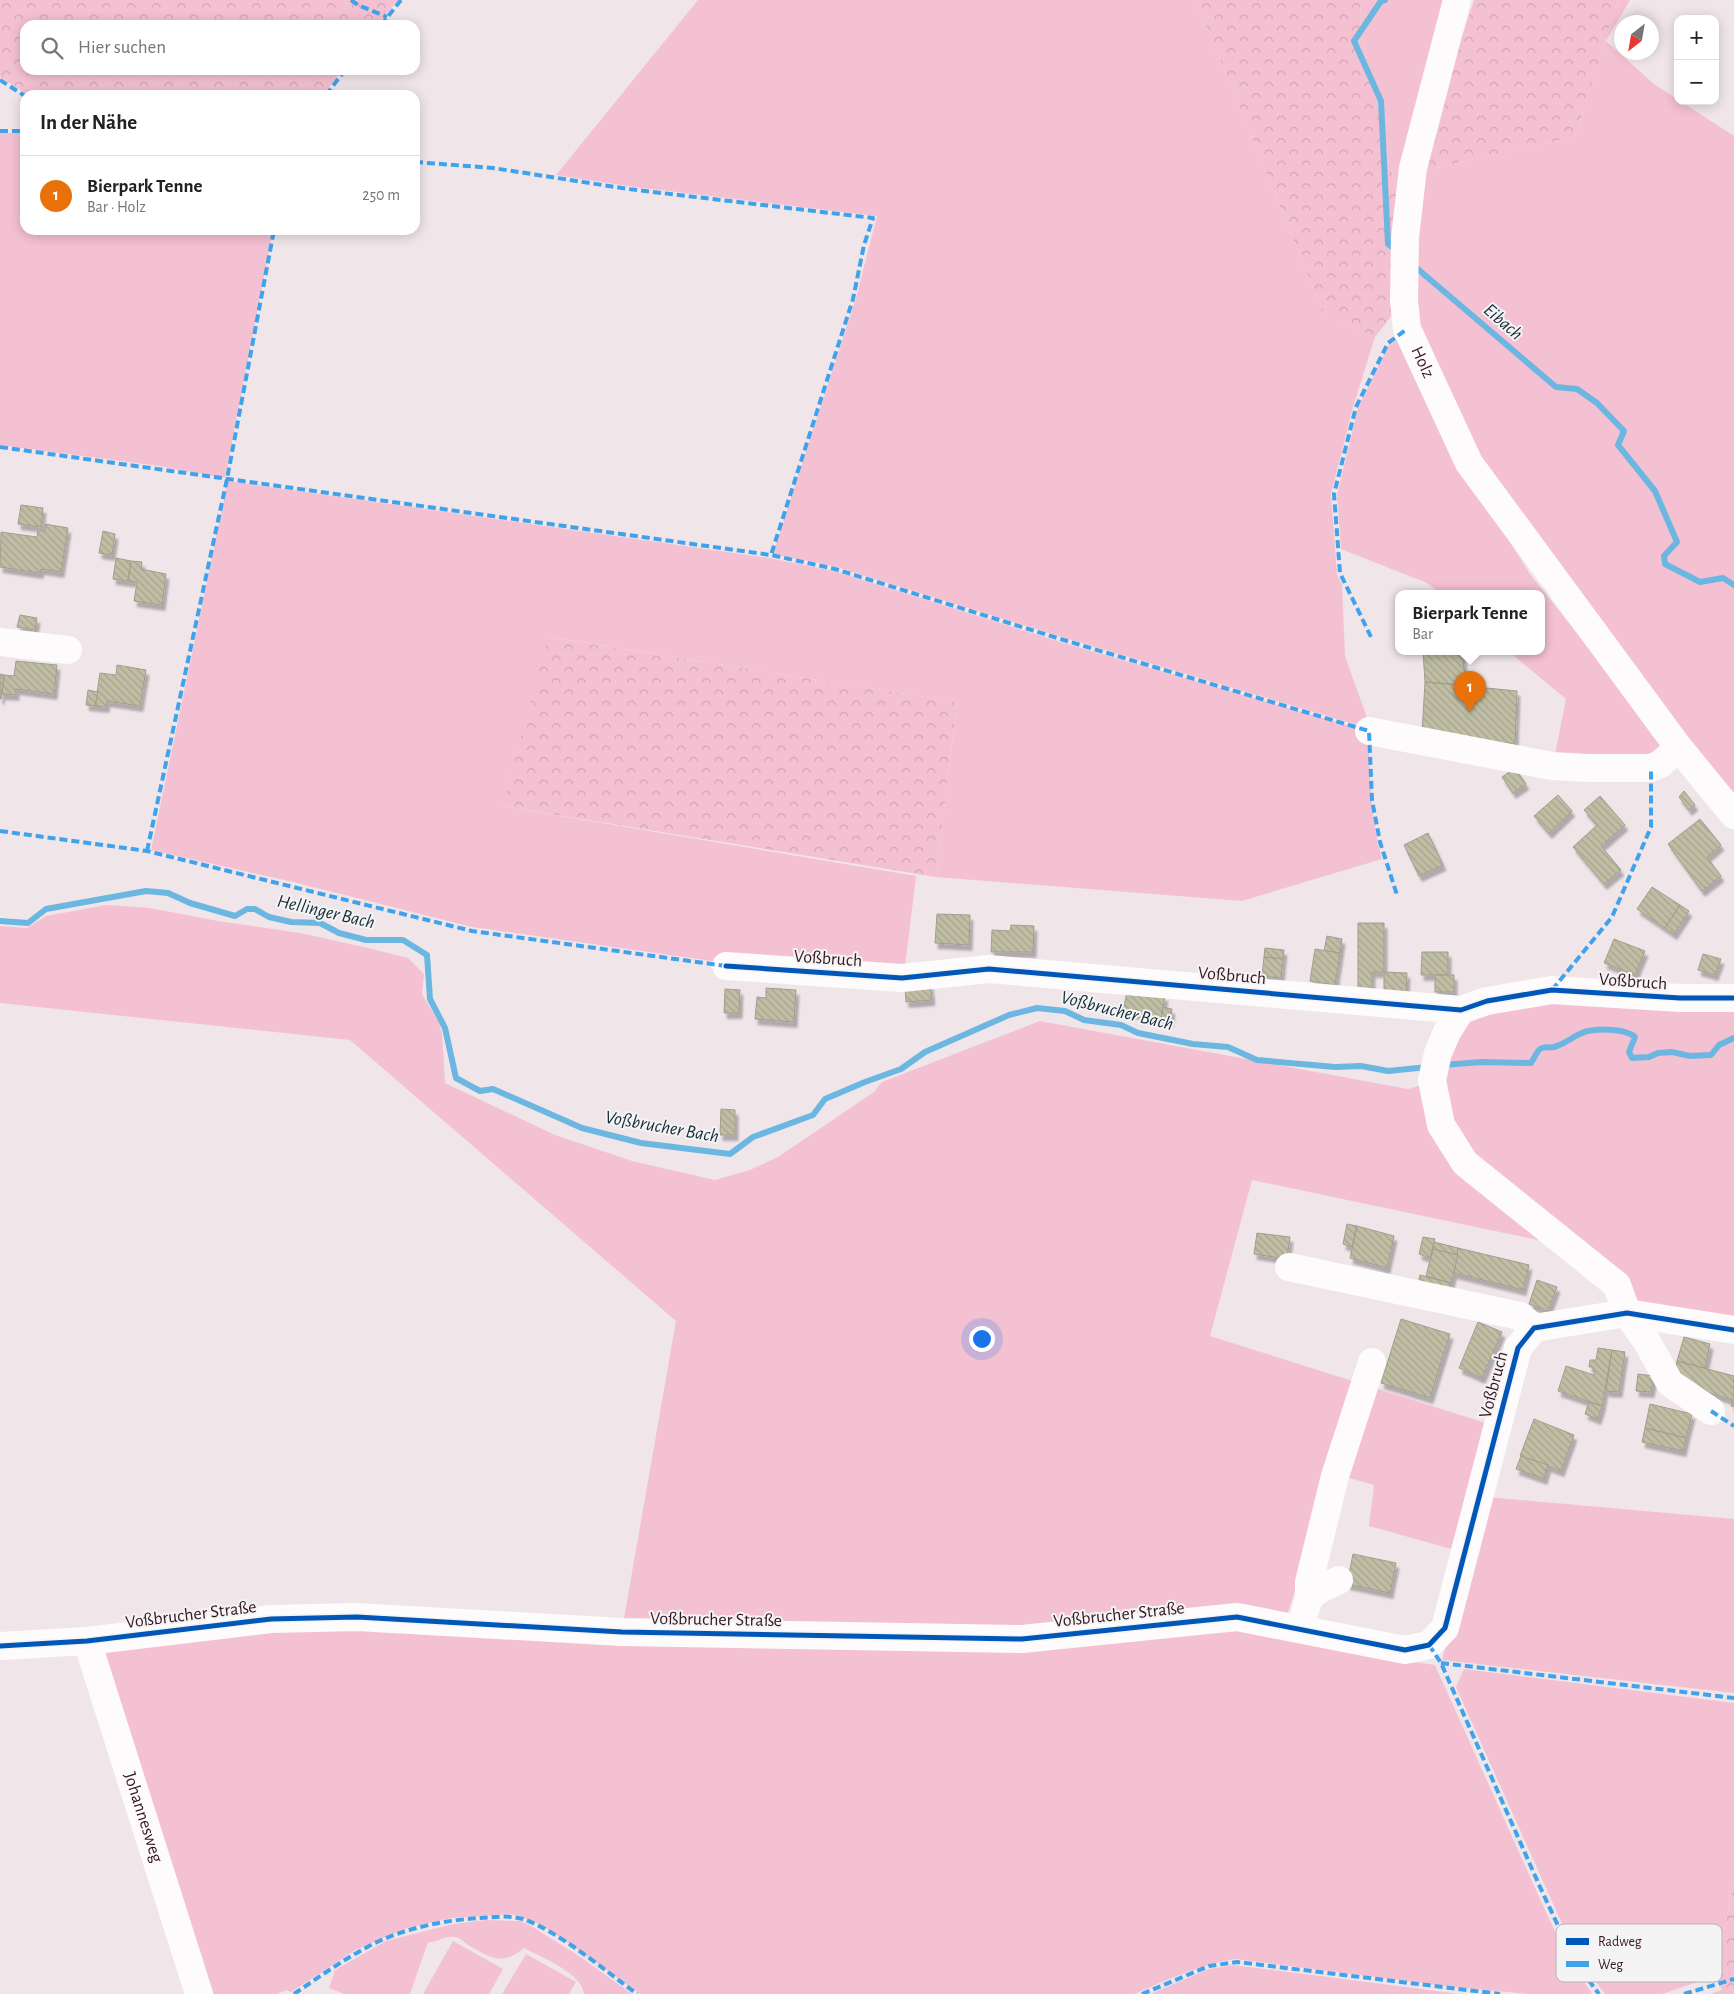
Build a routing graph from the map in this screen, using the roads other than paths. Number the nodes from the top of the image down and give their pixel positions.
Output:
1 (1458, 0) edge
2 (0, 642) edge
3 (68, 650) dead end
4 (1369, 731) dead end
5 (1679, 748) junction
6 (1734, 815) edge
7 (726, 966) dead end
8 (1734, 998) edge
9 (1461, 1010) junction
10 (1289, 1267) dead end
11 (1627, 1312) junction
12 (1534, 1328) junction
13 (1734, 1330) edge
14 (1372, 1362) dead end
15 (1711, 1411) dead end
16 (1339, 1580) dead end
17 (1309, 1597) junction
18 (1300, 1630) junction
19 (87, 1641) junction
20 (0, 1646) edge
21 (1429, 1646) joint
22 (200, 1994) edge

1 - 5 street, Holz
2 - 3 street
4 - 5 street
5 - 6 street
7 - 9 street, Voßbruch
8 - 9 street, Voßbruch
9 - 11 street
10 - 12 street
11 - 12 street
11 - 13 street
11 - 15 street
12 - 21 street, Voßbruch
14 - 17 street
16 - 17 street
17 - 18 street
18 - 19 street, Voßbrucher Straße
18 - 21 street, Voßbrucher Straße
19 - 20 street, Voßbrucher Straße
19 - 22 street, Johannesweg

